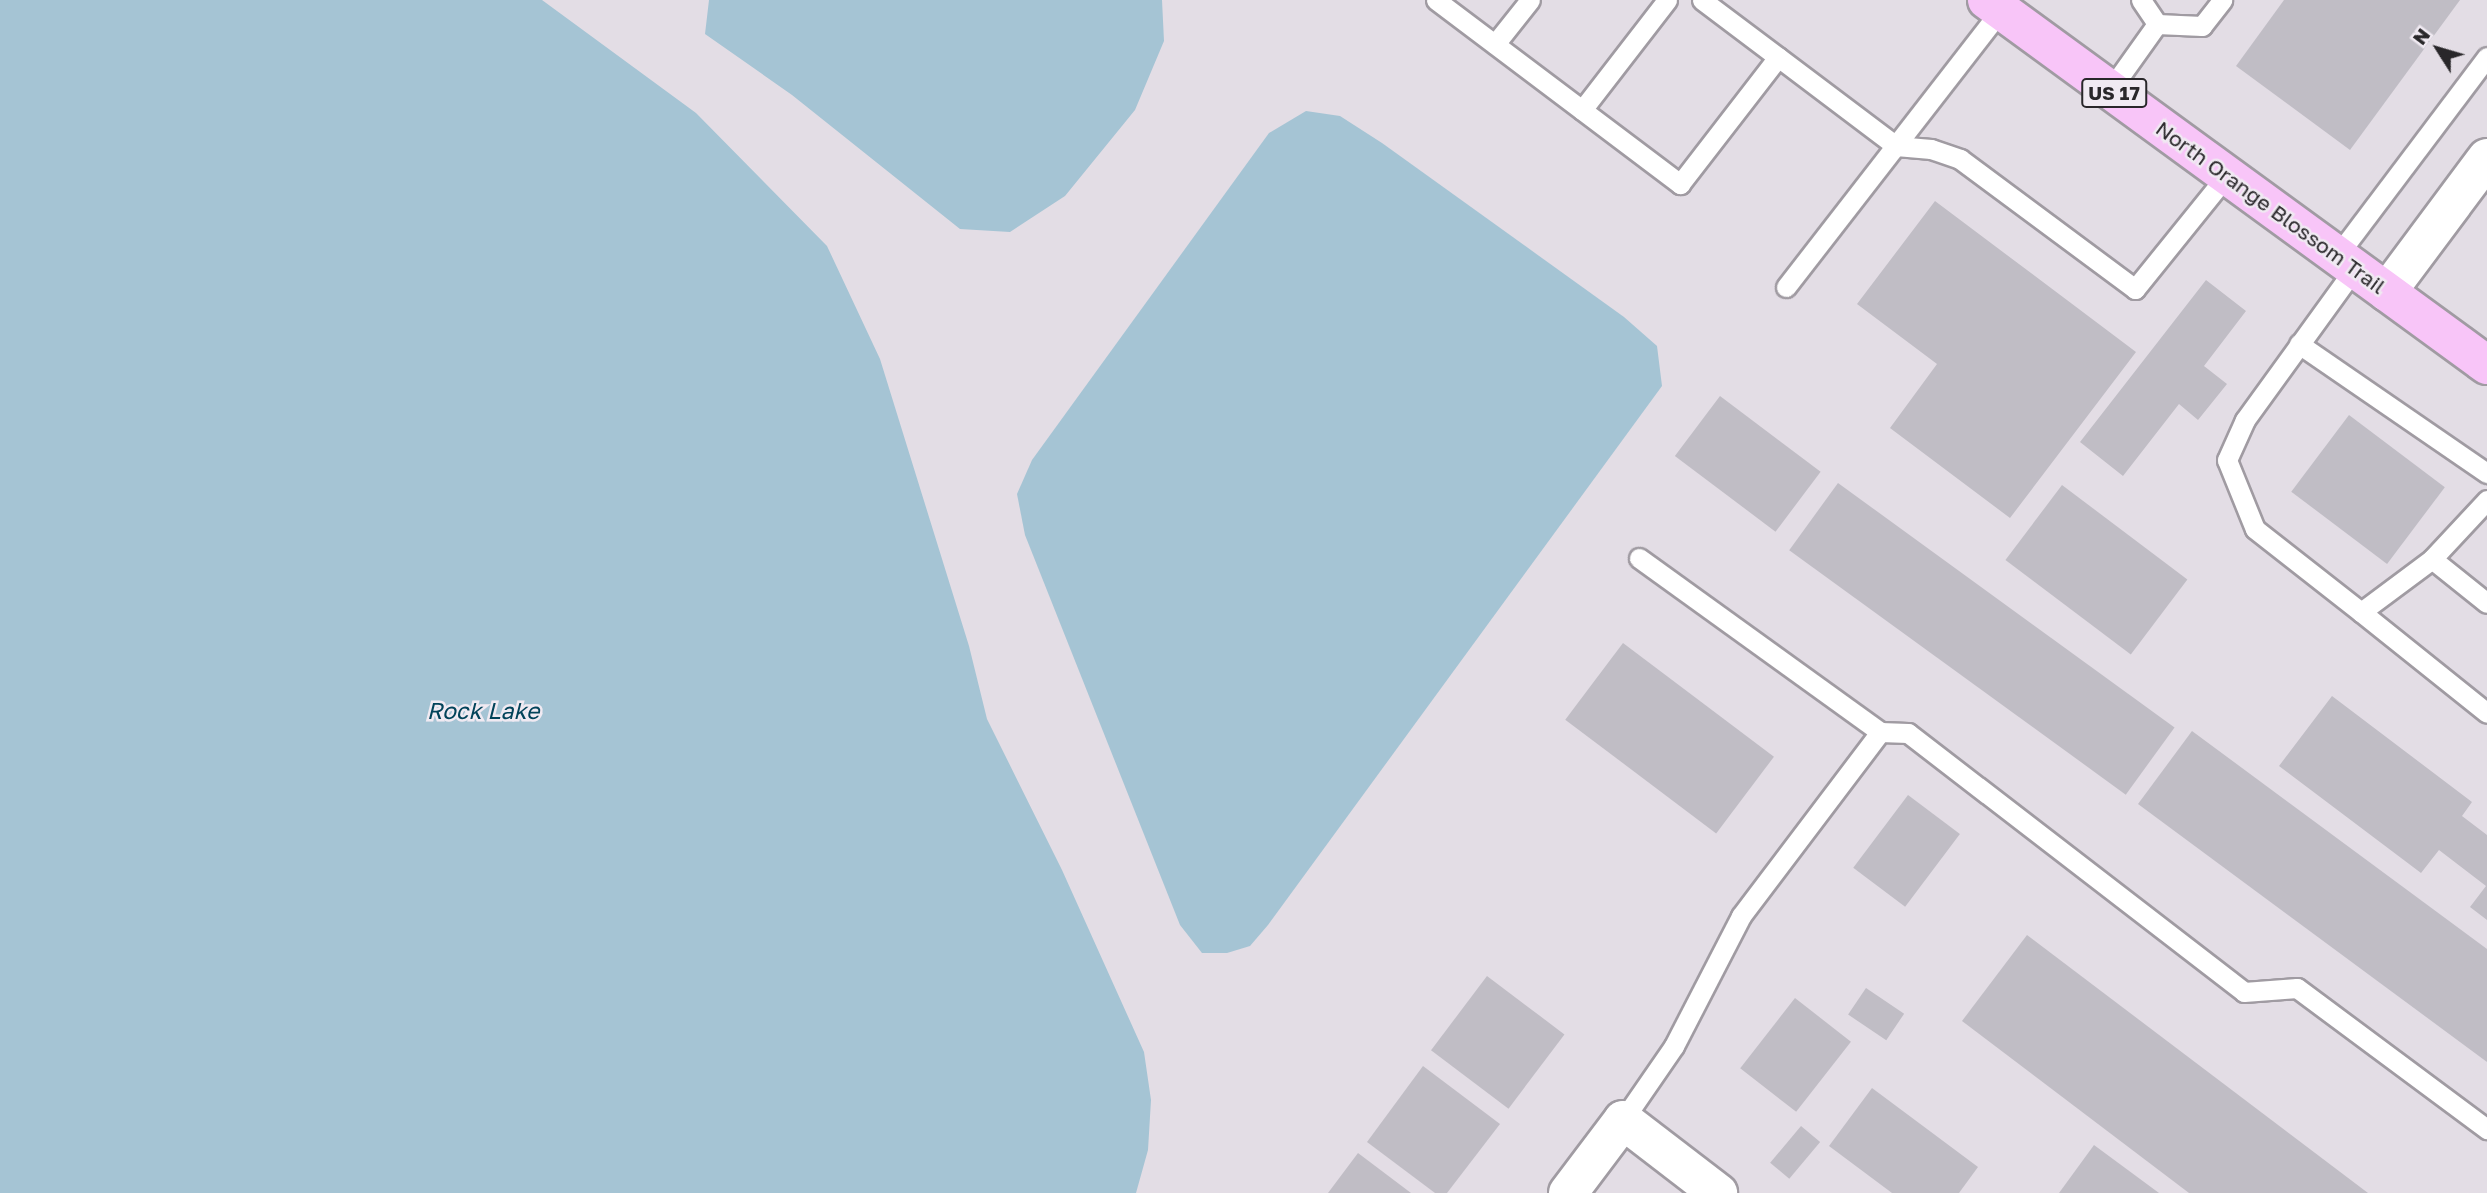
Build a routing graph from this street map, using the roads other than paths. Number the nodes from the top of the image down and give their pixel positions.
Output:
1 (1436, 0) edge
2 (1530, 0) edge
3 (1667, 0) edge
4 (1702, 0) edge
5 (2141, 0) edge
6 (2222, 0) edge
7 (1994, 5) edge
8 (2157, 24) junction
9 (1495, 44) junction
10 (1778, 57) junction
11 (2487, 57) edge
12 (2110, 90) junction
13 (1582, 110) junction
14 (1896, 146) junction
15 (2487, 158) edge
16 (2227, 176) junction
17 (2346, 262) junction
18 (1786, 287) dead end
19 (2387, 292) junction
20 (2300, 344) junction
21 (2487, 365) edge
22 (2487, 473) edge
23 (2487, 500) edge
24 (1639, 558) dead end
25 (2432, 559) junction
26 (2487, 603) edge
27 (2361, 612) junction
28 (2487, 713) edge
29 (1880, 732) junction
30 (1623, 1119) junction
31 (2487, 1129) edge
32 (1568, 1193) edge
33 (1718, 1193) edge

1 - 9 lane
2 - 9 lane
3 - 13 lane
4 - 10 lane
5 - 8 lane
6 - 8 lane
7 - 12 main road, North Orange Blossom Trail / US 17
7 - 14 lane
8 - 12 lane
9 - 13 lane
10 - 13 lane
10 - 14 lane
11 - 17 lane
12 - 16 main road, North Orange Blossom Trail / US 17
14 - 16 lane
14 - 18 lane
15 - 19 street
16 - 17 main road, North Orange Blossom Trail / US 17
17 - 19 main road, North Orange Blossom Trail / US 17
17 - 20 lane
19 - 21 main road, North Orange Blossom Trail / US 17
20 - 22 lane
20 - 27 lane
23 - 25 lane
24 - 29 lane
25 - 26 lane
25 - 27 lane
27 - 28 lane
29 - 30 lane
29 - 31 lane
30 - 32 street
30 - 33 street

